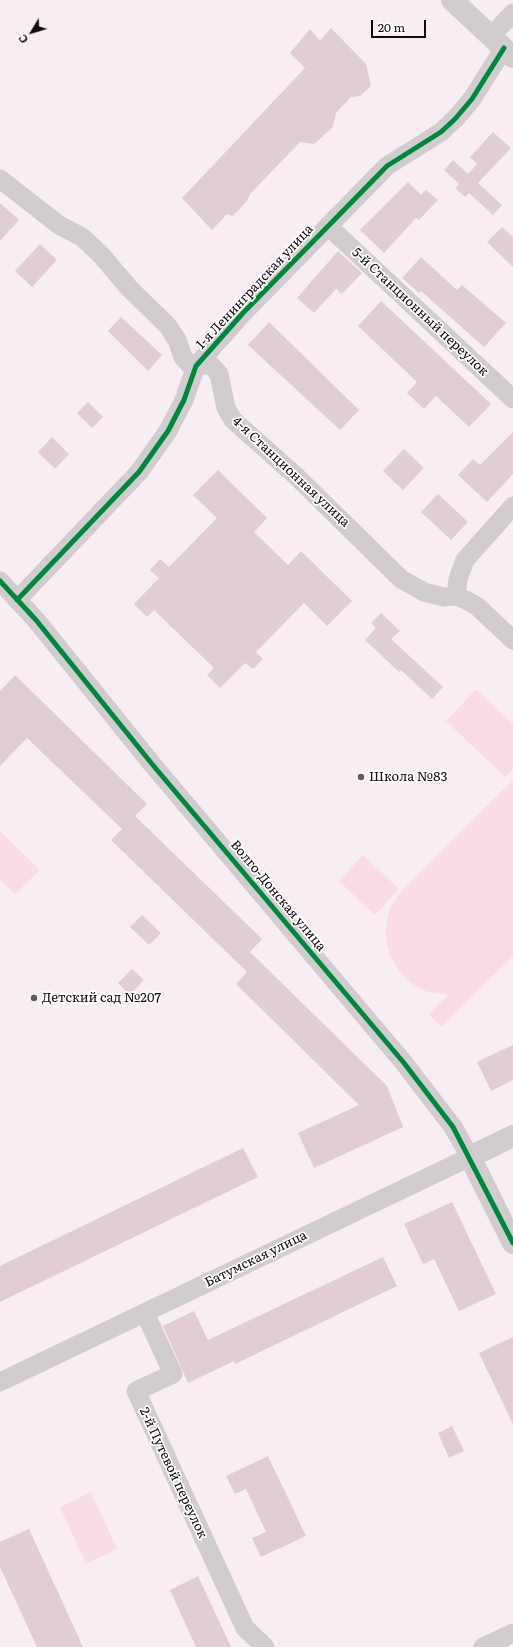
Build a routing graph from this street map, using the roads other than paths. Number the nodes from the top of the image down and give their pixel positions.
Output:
1 (452, 0) edge
2 (513, 13) edge
3 (503, 47) edge
4 (0, 179) edge
5 (328, 226) junction
6 (196, 366) junction
7 (513, 399) edge
8 (513, 506) edge
9 (0, 581) edge
10 (456, 596) junction
11 (17, 600) junction
12 (513, 640) edge
13 (513, 1136) edge
14 (470, 1157) junction
15 (513, 1243) edge
16 (145, 1313) junction
17 (0, 1382) edge
18 (513, 1633) edge
19 (266, 1647) edge
20 (483, 1647) edge

1 - 3 street
2 - 3 street, 1-я Ленинградская улица
3 - 5 street, 1-я Ленинградская улица
4 - 6 street
5 - 6 street, 1-я Ленинградская улица
5 - 7 street, 5-й Станционный переулок
6 - 10 street, 4-я Станционная улица
6 - 11 street, 1-я Ленинградская улица
8 - 10 street
9 - 11 street, Волго-Донская улица
10 - 12 street, 4-я Станционная улица
11 - 14 street, Волго-Донская улица
13 - 14 street, Батумская улица
14 - 15 street, Волго-Донская улица
14 - 16 street, Батумская улица
16 - 17 street, Батумская улица
16 - 19 street, 2-й Путевой переулок
18 - 20 street

